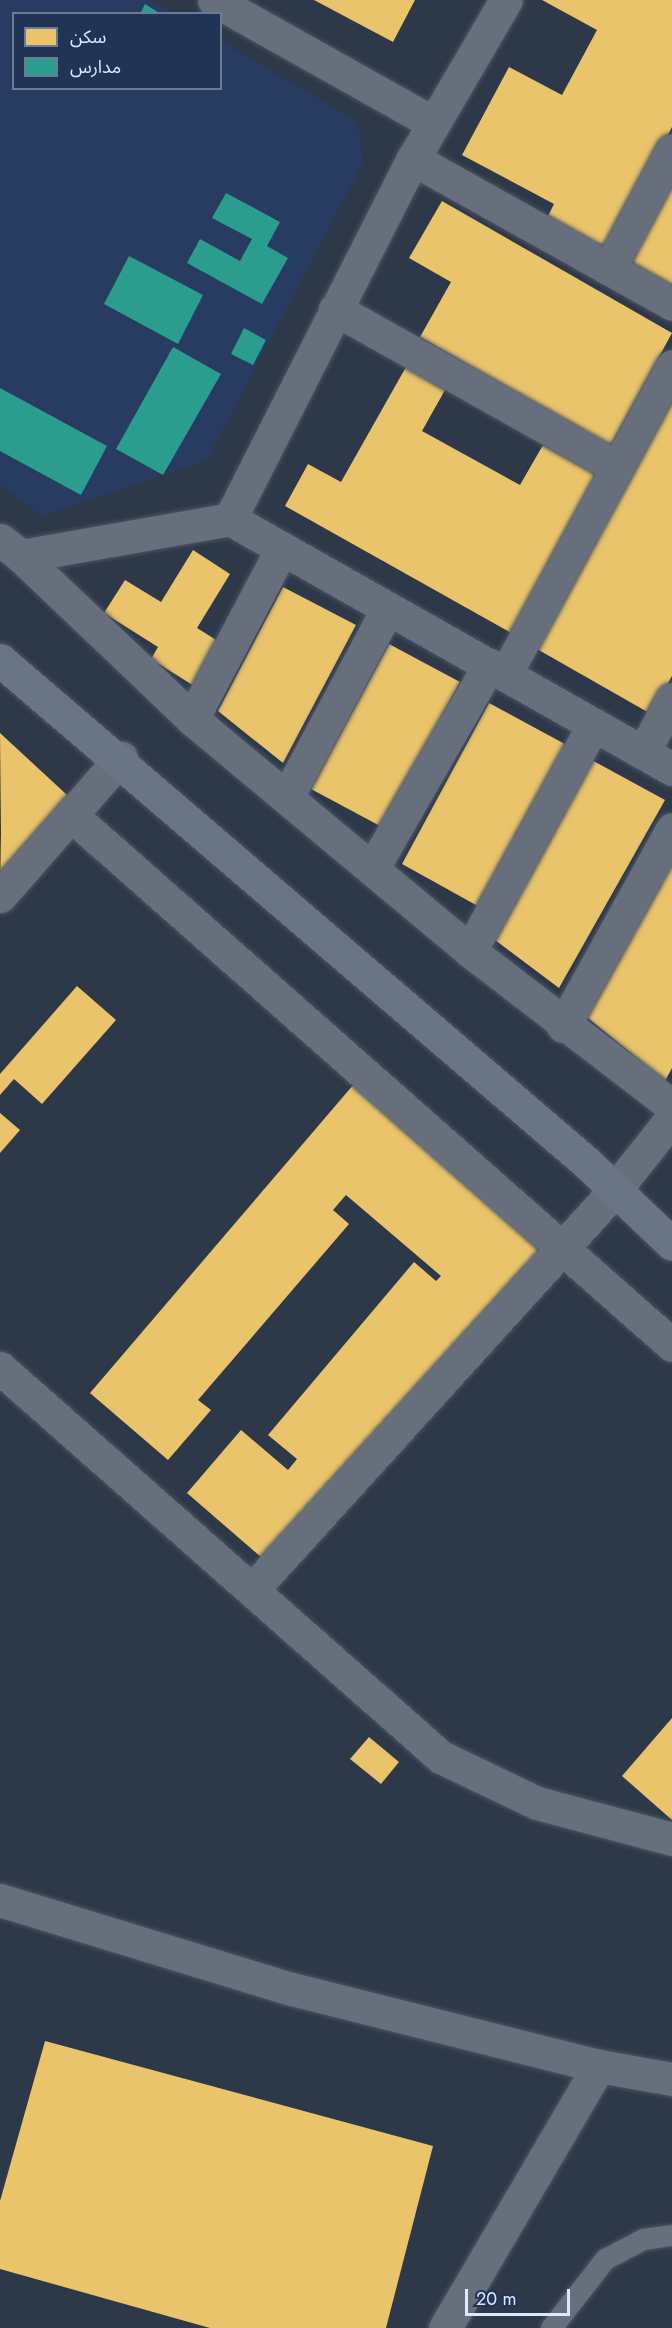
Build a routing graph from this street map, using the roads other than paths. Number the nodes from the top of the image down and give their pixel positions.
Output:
1 (214, 0) edge
2 (506, 0) edge
3 (433, 123) junction
4 (672, 150) edge
5 (413, 159) junction
6 (610, 267) junction
7 (672, 304) edge
8 (335, 309) junction
9 (670, 374) edge
10 (617, 467) junction
11 (230, 519) junction
12 (10, 548) edge
13 (282, 548) junction
14 (387, 608) junction
15 (0, 660) edge
16 (497, 670) junction
17 (672, 699) edge
18 (192, 719) junction
19 (593, 725) junction
20 (643, 753) junction
21 (121, 758) junction
22 (672, 769) edge
23 (287, 797) junction
24 (71, 815) junction
25 (672, 829) edge
26 (374, 866) junction
27 (0, 896) edge
28 (470, 951) junction
29 (563, 1026) junction
30 (672, 1106) edge
31 (672, 1118) edge
32 (614, 1191) junction
33 (672, 1244) edge
34 (565, 1245) junction
35 (672, 1345) edge
36 (0, 1368) edge
37 (252, 1590) junction
38 (672, 1839) edge
39 (0, 1900) edge
40 (599, 2066) junction
41 (672, 2079) edge
42 (672, 2235) edge
43 (445, 2328) edge
44 (551, 2328) edge

1 - 3 street
2 - 3 street
3 - 5 street
4 - 6 street
5 - 6 street
5 - 8 street
6 - 7 street
8 - 10 street
8 - 11 street
9 - 10 street
10 - 16 street
11 - 12 street
11 - 13 street
12 - 18 street
13 - 14 street
13 - 18 street
14 - 16 street
14 - 23 street
15 - 21 main road
16 - 19 street
16 - 26 street
17 - 20 street
18 - 23 street
19 - 20 street
19 - 28 street
20 - 22 street
21 - 24 street
21 - 32 main road
23 - 26 street
24 - 27 street
24 - 34 street
25 - 29 street
26 - 28 street
28 - 29 street
29 - 30 street
31 - 32 street
32 - 33 main road
32 - 34 street
34 - 35 street
34 - 37 street
36 - 37 street
37 - 38 street
39 - 40 street
40 - 41 street
40 - 43 street
42 - 44 lane

